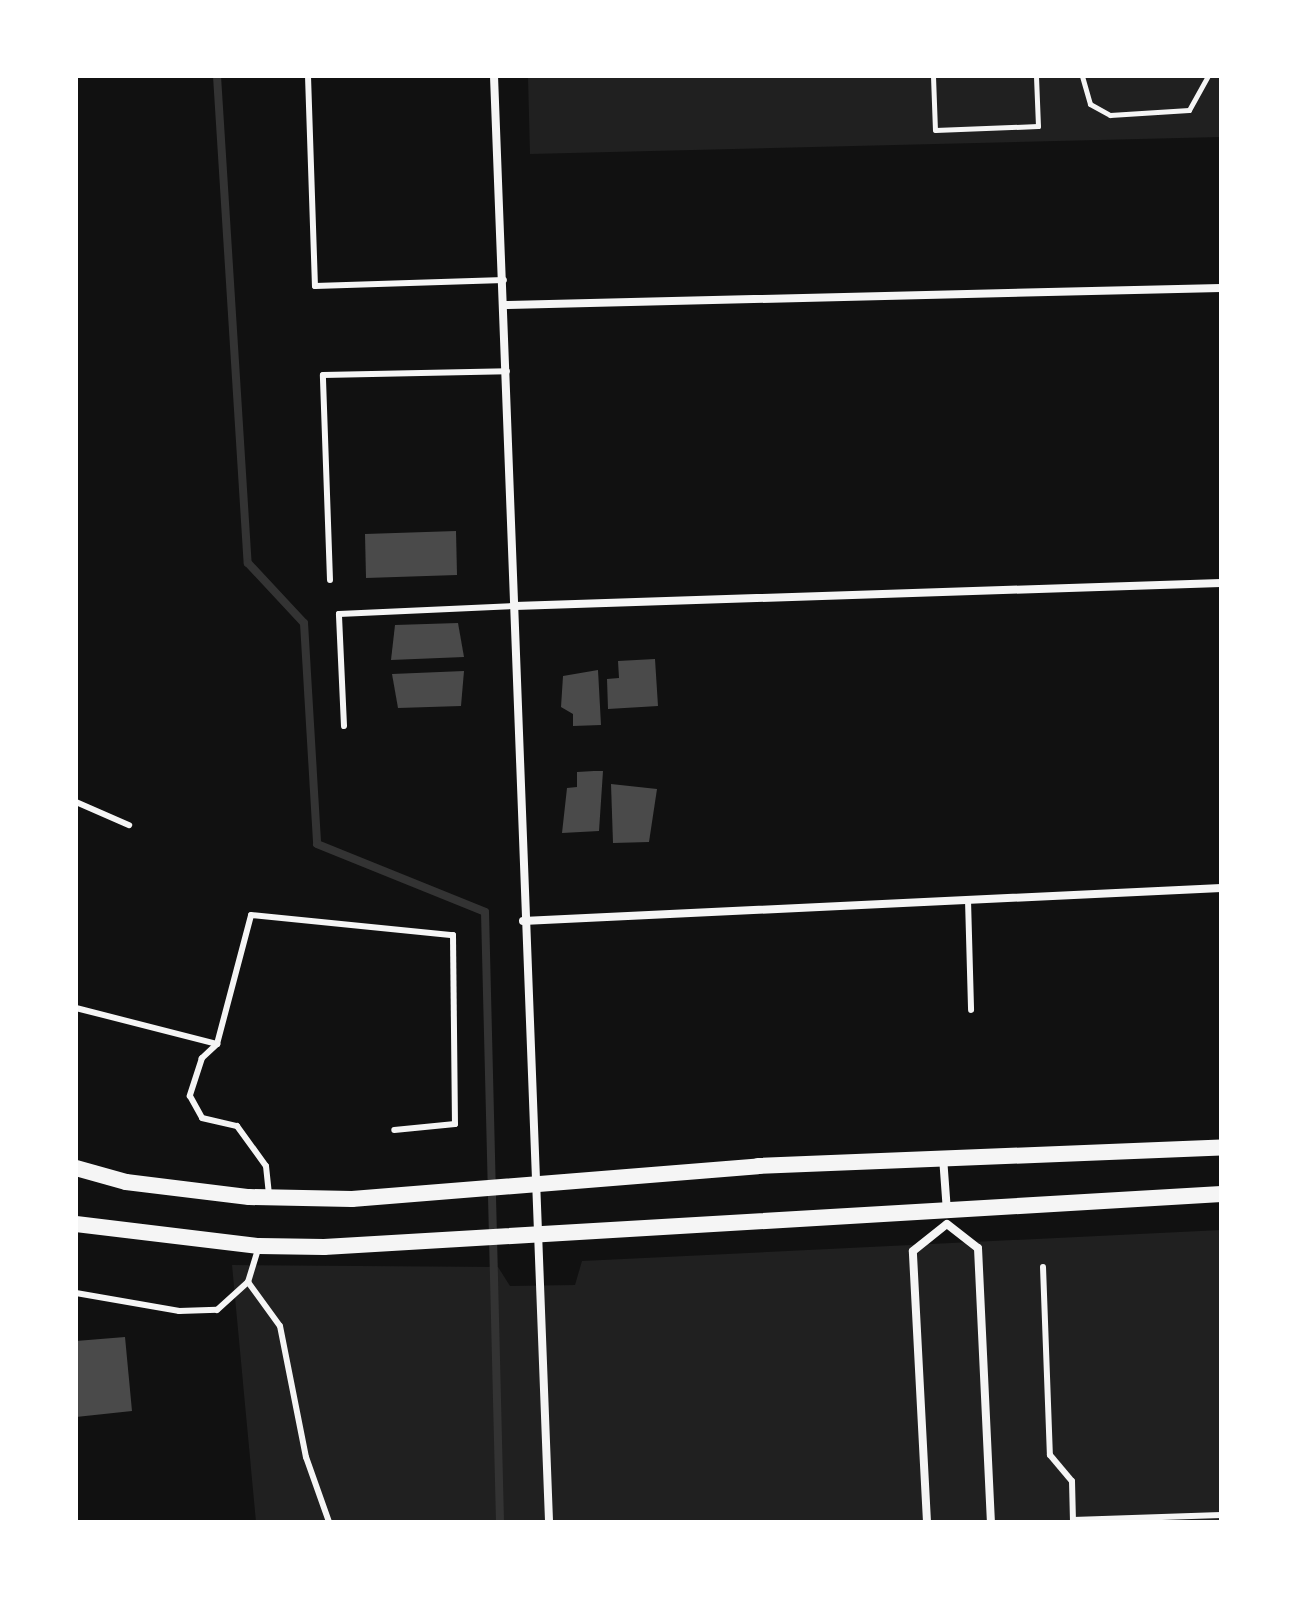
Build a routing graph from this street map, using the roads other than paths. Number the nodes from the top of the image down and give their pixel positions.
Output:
1 (308, 76) edge
2 (494, 76) edge
3 (504, 280) junction
4 (1221, 288) edge
5 (505, 305) junction
6 (507, 371) junction
7 (330, 580) dead end
8 (1221, 583) edge
9 (515, 606) junction
10 (344, 726) dead end
11 (76, 802) edge
12 (129, 825) dead end
13 (1221, 888) edge
14 (968, 900) junction
15 (523, 921) junction
16 (76, 1008) edge
17 (971, 1010) dead end
18 (217, 1044) junction
19 (394, 1130) dead end
20 (1221, 1147) edge
21 (943, 1157) junction
22 (76, 1168) edge
23 (536, 1182) junction
24 (1221, 1194) edge
25 (269, 1197) junction
26 (947, 1218) junction
27 (76, 1224) edge
28 (540, 1229) junction
29 (259, 1246) junction
30 (1043, 1267) dead end
31 (248, 1282) junction
32 (76, 1293) edge
33 (1221, 1515) edge
34 (1073, 1521) edge
35 (329, 1522) edge
36 (549, 1522) edge
37 (927, 1522) edge
38 (991, 1522) edge

1 - 3 lane
2 - 3 street
3 - 5 street
4 - 5 street
5 - 6 street
6 - 7 lane
6 - 9 street
8 - 9 street
9 - 10 lane
9 - 15 street
11 - 12 lane
13 - 14 street
14 - 15 street
14 - 17 lane
15 - 23 street
16 - 18 lane
18 - 19 lane
18 - 25 lane
20 - 21 main road
21 - 23 main road
21 - 26 street
22 - 25 main road
23 - 25 main road
23 - 28 street
24 - 26 main road
26 - 28 main road
26 - 37 street
26 - 38 street
27 - 29 main road
28 - 29 main road
28 - 36 street
29 - 31 lane
30 - 34 lane
31 - 32 lane
31 - 35 lane
33 - 34 lane

